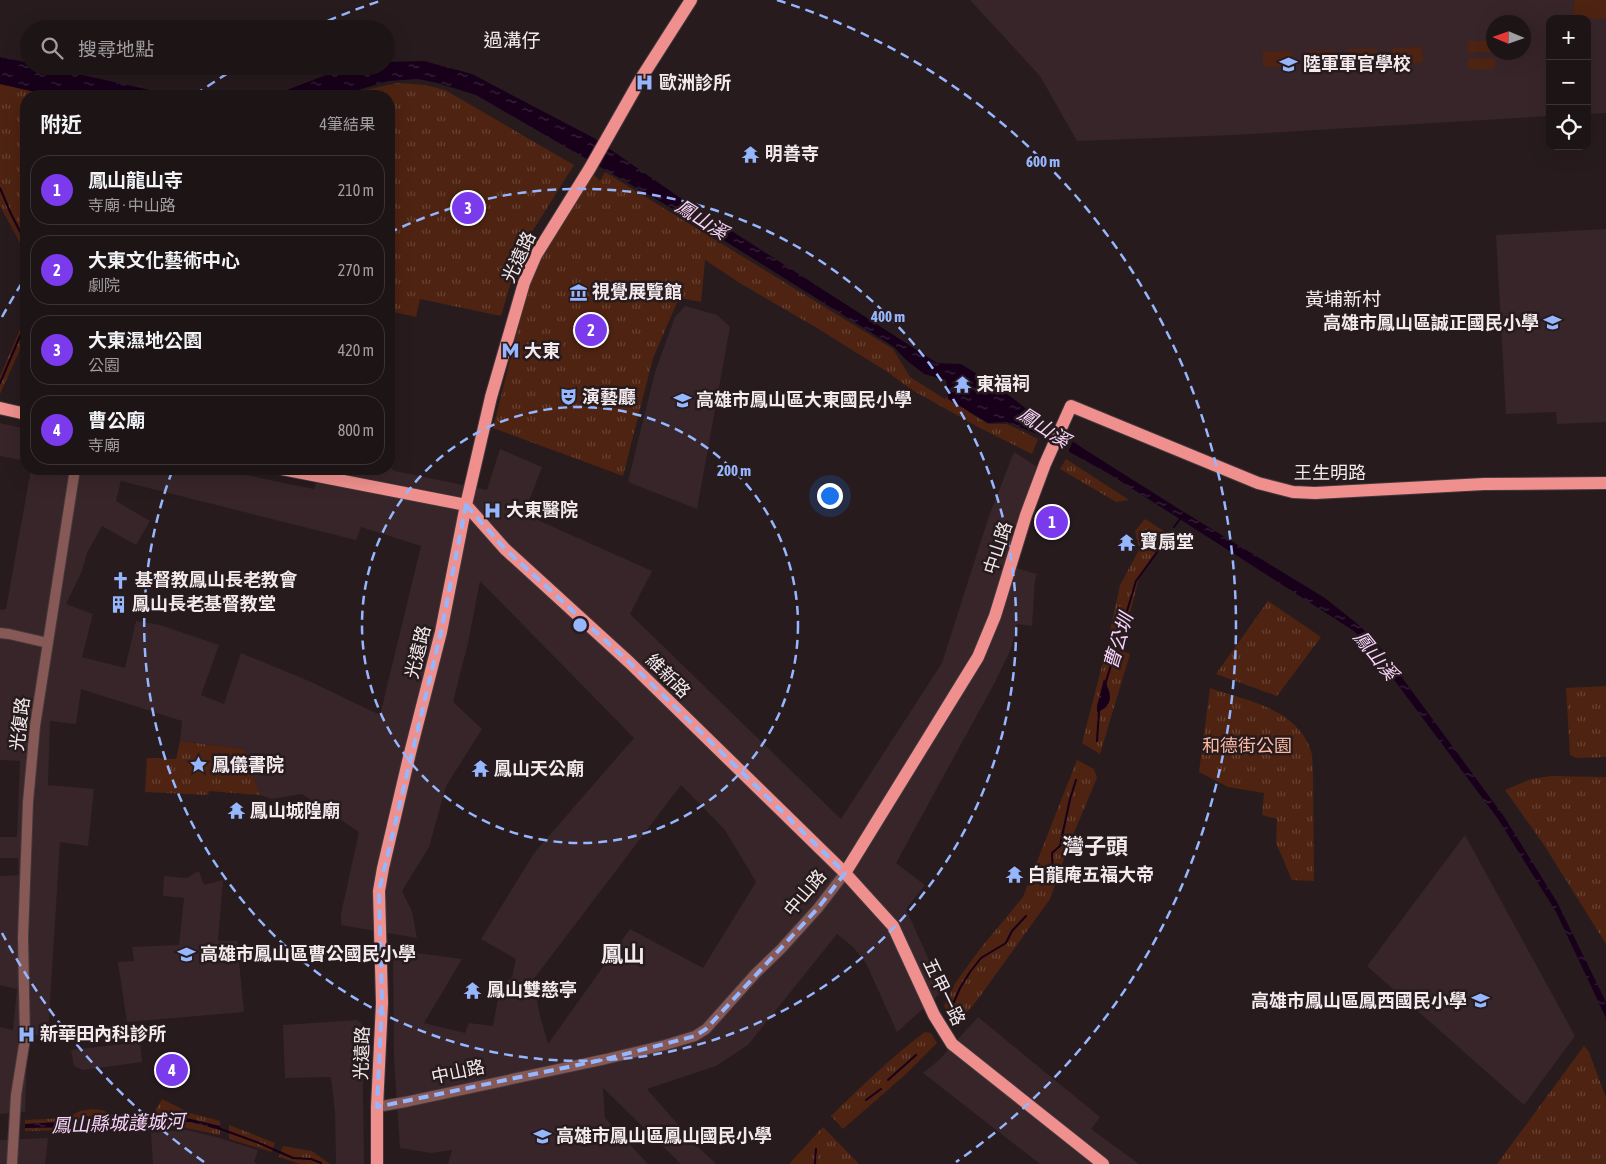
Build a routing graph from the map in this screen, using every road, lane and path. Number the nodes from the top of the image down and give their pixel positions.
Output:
1 (691, 0) edge
2 (0, 408) edge
3 (20, 413) edge
4 (1065, 420) joint
5 (74, 475) edge
6 (313, 475) edge
7 (1606, 483) edge
8 (466, 505) junction
9 (0, 633) edge
10 (48, 643) junction
11 (845, 872) junction
12 (377, 1106) junction
13 (12, 1164) edge
14 (377, 1164) edge
15 (1102, 1164) edge

1 - 8 main road, 光遠路
2 - 3 main road
4 - 7 main road, 王生明路
4 - 11 main road, 中山路
5 - 10 street, 光復路
6 - 8 main road
8 - 11 main road, 維新路
8 - 12 main road, 光遠路
9 - 10 street
10 - 13 street, 光復路
11 - 12 street, 中山路
11 - 15 main road, 五甲一路
12 - 14 main road, 光遠路

